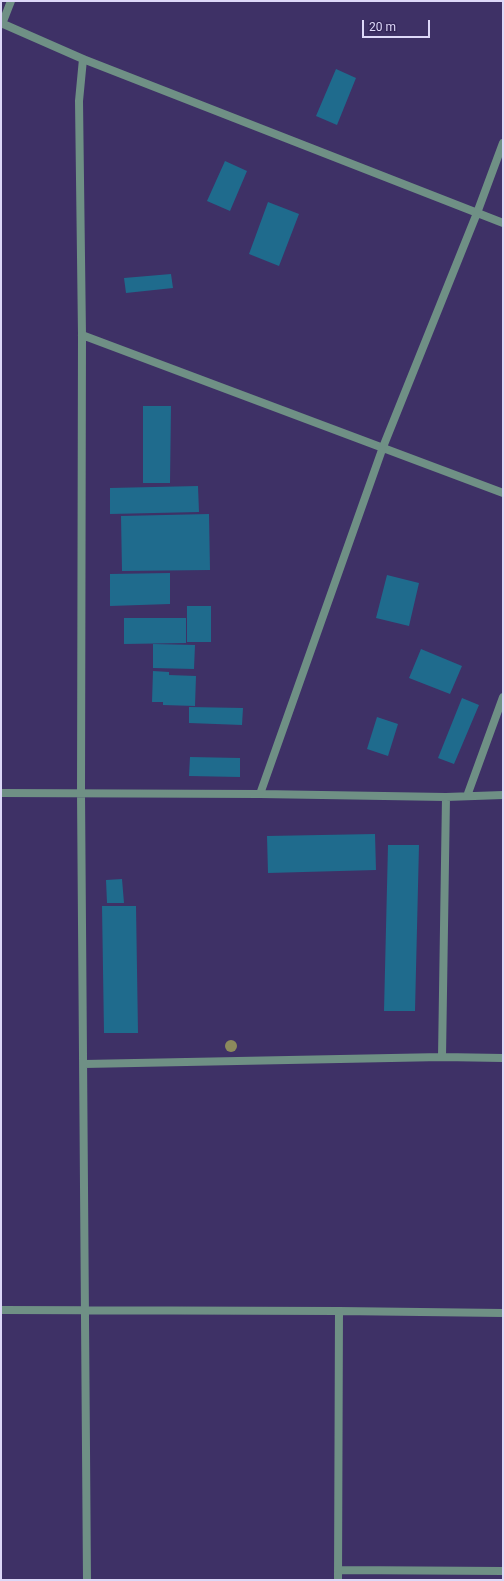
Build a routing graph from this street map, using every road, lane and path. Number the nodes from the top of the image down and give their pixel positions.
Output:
1 (11, 1) edge
2 (1, 24) edge
3 (83, 59) junction
4 (503, 143) edge
5 (477, 213) junction
6 (503, 223) edge
7 (82, 334) junction
8 (383, 447) junction
9 (503, 493) edge
10 (503, 697) edge
11 (1, 793) edge
12 (81, 794) junction
13 (260, 794) junction
14 (503, 795) edge
15 (467, 796) junction
16 (446, 797) junction
17 (442, 1057) junction
18 (503, 1058) edge
19 (84, 1064) junction
20 (1, 1310) edge
21 (86, 1310) junction
22 (339, 1311) junction
23 (503, 1313) edge
24 (338, 1570) junction
25 (503, 1571) edge
26 (87, 1580) edge
27 (338, 1580) edge

1 - 2 street
2 - 3 street
3 - 5 street
3 - 7 street
4 - 5 street
5 - 6 street
5 - 8 street
7 - 8 street
7 - 12 street
8 - 9 street
8 - 13 street
10 - 15 street
11 - 12 street
12 - 13 street
12 - 19 street
13 - 16 street
14 - 15 street
15 - 16 street
16 - 17 street
17 - 18 street
17 - 19 street
19 - 21 street
20 - 21 street
21 - 22 street
21 - 26 street
22 - 23 street
22 - 24 street
24 - 25 street
24 - 27 street

